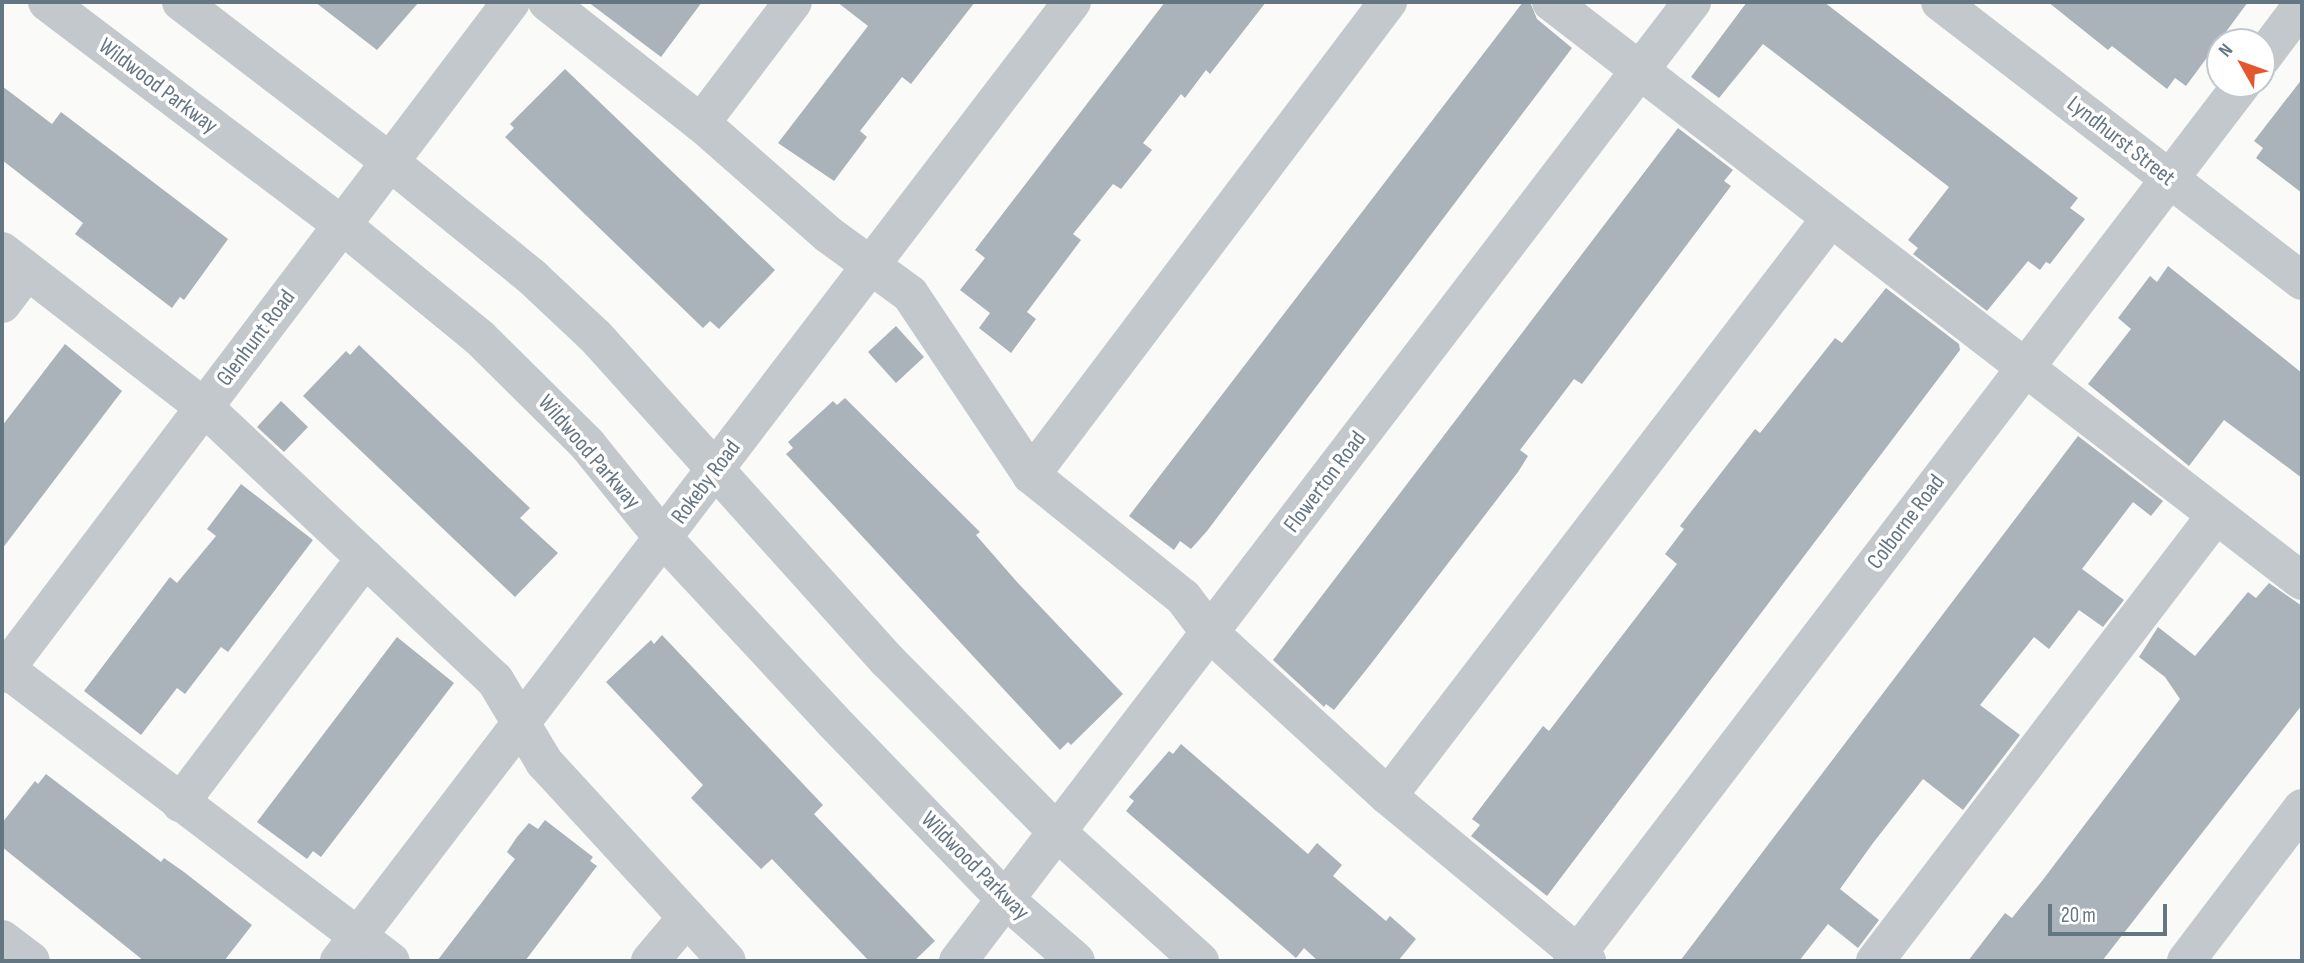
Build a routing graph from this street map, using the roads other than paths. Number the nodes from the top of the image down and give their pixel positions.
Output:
1 (47, 2) edge
2 (181, 2) edge
3 (511, 2) edge
4 (547, 2) edge
5 (793, 2) edge
6 (1072, 2) edge
7 (1388, 2) edge
8 (1551, 2) edge
9 (1692, 2) edge
10 (1940, 2) edge
11 (2302, 3) edge
12 (2276, 39) edge
13 (1639, 71) junction
14 (2231, 98) edge
15 (701, 123) junction
16 (390, 162) junction
17 (2170, 179) junction
18 (1830, 219) junction
19 (342, 225) junction
20 (14, 261) edge
21 (872, 265) junction
22 (2302, 281) edge
23 (2, 304) edge
24 (2025, 366) junction
25 (204, 407) junction
26 (715, 470) junction
27 (1031, 475) junction
28 (2216, 515) junction
29 (663, 538) junction
30 (365, 558) junction
31 (2302, 581) edge
32 (1210, 633) junction
33 (3, 670) edge
34 (520, 722) junction
35 (1388, 796) junction
36 (180, 803) junction
37 (2302, 807) edge
38 (1057, 832) junction
39 (1005, 899) junction
40 (687, 917) junction
41 (2, 939) edge
42 (349, 949) edge
43 (1579, 959) edge
44 (31, 961) edge
45 (391, 961) edge
46 (650, 961) edge
47 (727, 961) edge
48 (958, 961) edge
49 (1076, 961) edge
50 (1199, 961) edge
51 (1875, 961) edge
52 (2186, 961) edge

1 - 19 street, Wildwood Parkway
2 - 16 street
3 - 16 street, Glenhunt Road
4 - 15 street
5 - 15 street
6 - 21 street, Rokeby Road
7 - 27 street
8 - 13 street
9 - 13 street, Flowerton Road
10 - 17 street, Lyndhurst Street
11 - 12 street
13 - 18 street
13 - 32 street, Flowerton Road
14 - 17 street, Colborne Road
15 - 21 street
16 - 19 street, Glenhunt Road
16 - 26 street
17 - 22 street, Lyndhurst Street
17 - 24 street, Colborne Road
18 - 24 street
18 - 35 street
19 - 25 street, Glenhunt Road
19 - 29 street, Wildwood Parkway
20 - 23 street
20 - 25 street
21 - 26 street, Rokeby Road
21 - 27 street
24 - 28 street
24 - 43 street, Colborne Road
25 - 30 street
25 - 33 street, Glenhunt Road
26 - 29 street, Rokeby Road
26 - 38 street
27 - 32 street
28 - 31 street
28 - 51 street
29 - 34 street, Rokeby Road
29 - 39 street, Wildwood Parkway
30 - 34 street
30 - 36 street
32 - 35 street
32 - 38 street, Flowerton Road
33 - 36 street
34 - 40 street
34 - 42 street, Rokeby Road
35 - 43 street
36 - 42 street
37 - 52 street
38 - 39 street, Flowerton Road
38 - 50 street
39 - 48 street, Flowerton Road
39 - 49 street, Wildwood Parkway
40 - 46 street
40 - 47 street
41 - 44 street
42 - 45 street

